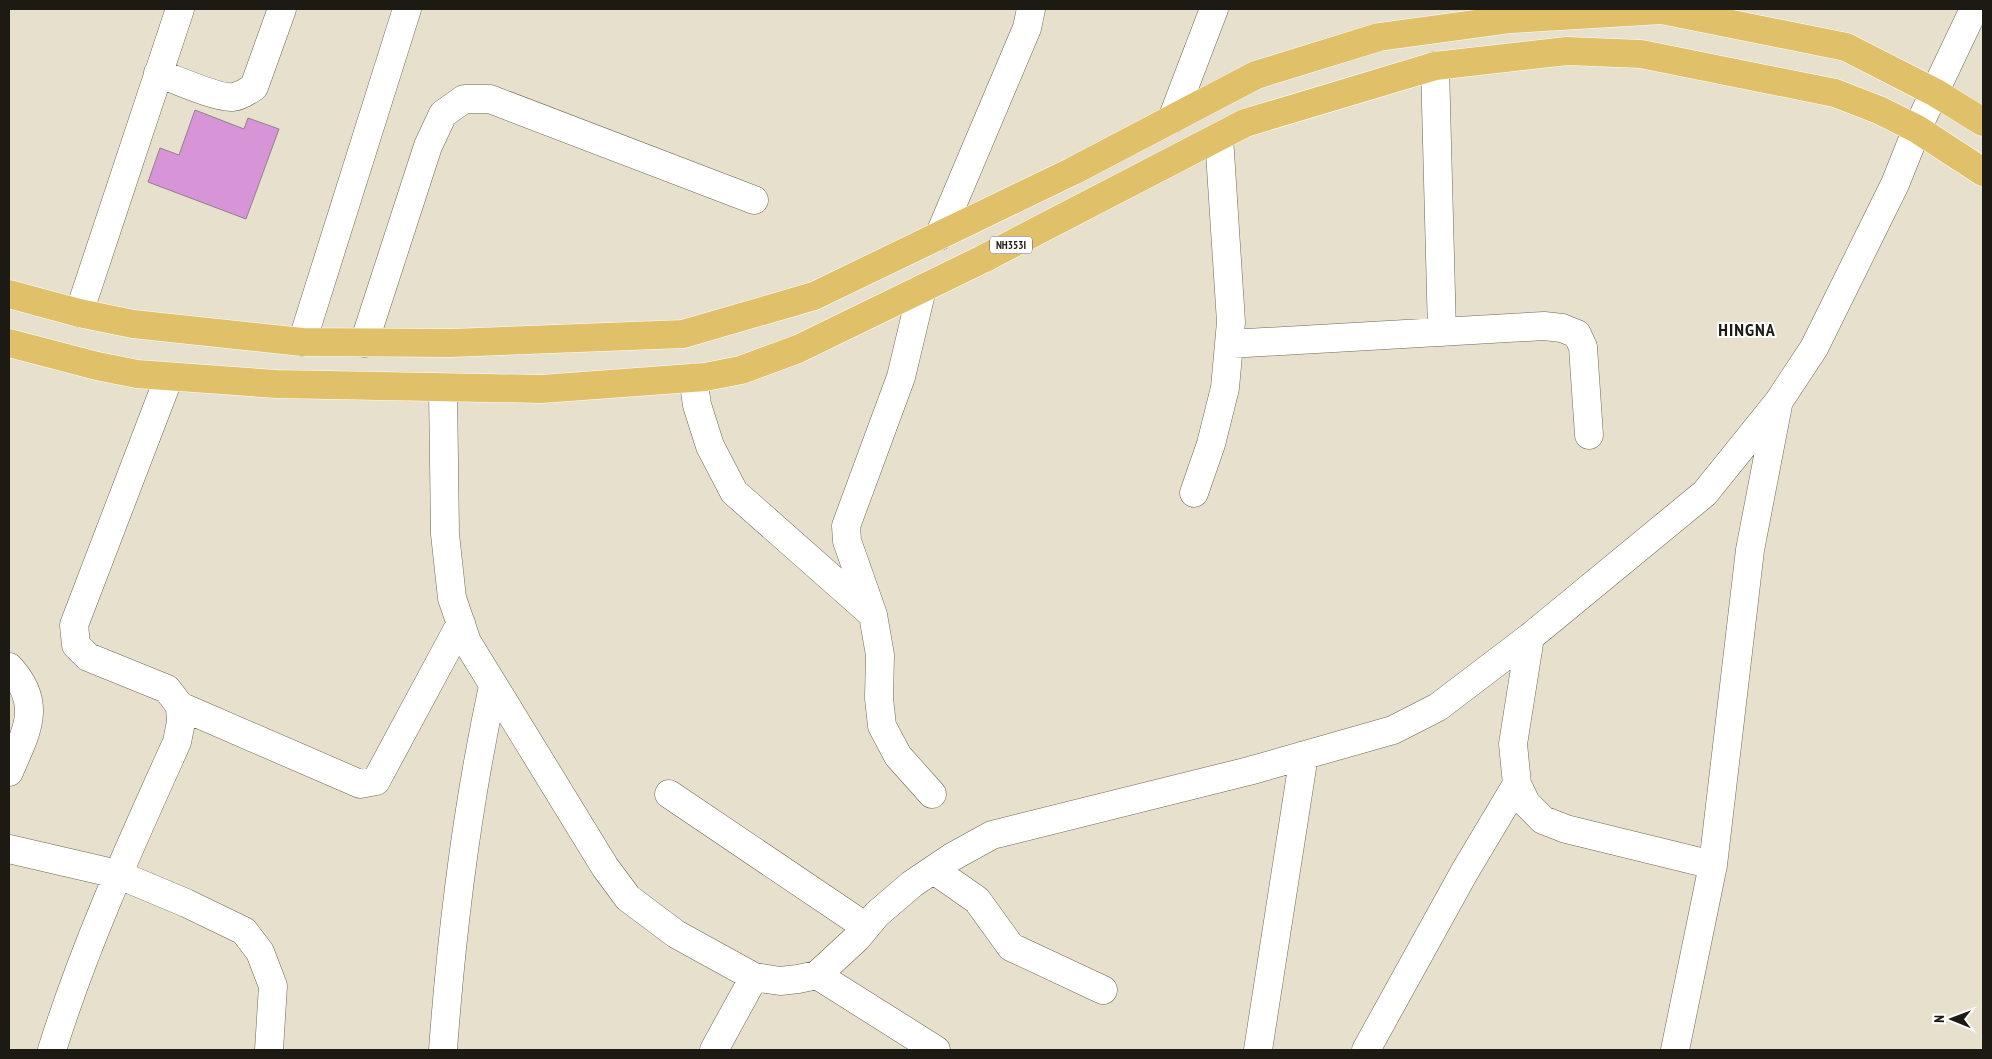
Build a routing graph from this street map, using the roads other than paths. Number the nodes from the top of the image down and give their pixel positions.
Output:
1 (180, 9) edge
2 (282, 9) edge
3 (407, 9) edge
4 (1031, 9) edge
5 (1214, 9) edge
6 (1974, 9) edge
7 (1618, 10) edge
8 (1435, 66) junction
9 (158, 73) junction
10 (1936, 93) junction
11 (1172, 119) junction
12 (1983, 122) edge
13 (1918, 129) junction
14 (1219, 137) junction
15 (1983, 172) edge
16 (754, 200) dead end
17 (939, 236) junction
18 (922, 289) junction
19 (9, 294) edge
20 (79, 313) junction
21 (1442, 332) junction
22 (302, 342) junction
23 (9, 343) edge
24 (364, 343) junction
25 (1229, 344) junction
26 (169, 377) junction
27 (693, 378) junction
28 (443, 388) junction
29 (1779, 401) junction
30 (1589, 435) dead end
31 (1194, 493) dead end
32 (874, 615) junction
33 (461, 623) junction
34 (1530, 637) junction
35 (9, 667) edge
36 (493, 686) junction
37 (180, 706) junction
38 (1304, 755) junction
39 (9, 772) edge
40 (1517, 784) junction
41 (669, 794) dead end
42 (932, 794) dead end
43 (9, 849) edge
44 (1713, 865) junction
45 (934, 870) junction
46 (117, 874) junction
47 (866, 927) junction
48 (817, 975) junction
49 (754, 977) junction
50 (1103, 990) dead end
51 (52, 1050) edge
52 (269, 1050) edge
53 (443, 1050) edge
54 (714, 1050) edge
55 (934, 1050) edge
56 (1258, 1050) edge
57 (1366, 1050) edge
58 (1676, 1050) edge

1 - 9 street
2 - 9 street
3 - 22 street
4 - 17 street
5 - 11 street
6 - 10 street
7 - 10 highway
7 - 11 highway
8 - 13 highway, NH353I
8 - 14 highway, NH353I
8 - 21 street
9 - 20 street
10 - 12 highway
10 - 13 street
11 - 17 highway
13 - 15 highway, NH353I
13 - 29 street
14 - 18 highway, NH353I
14 - 25 street
16 - 24 street
17 - 24 highway
18 - 27 highway, NH353I
18 - 32 street
19 - 20 highway
20 - 22 highway
21 - 25 street
21 - 30 street
22 - 24 highway
23 - 26 highway, NH353I
25 - 31 street
26 - 28 highway, NH353I
26 - 37 street
27 - 28 highway, NH353I
27 - 32 street
28 - 33 street
29 - 34 street
29 - 44 street
32 - 42 street
33 - 36 street
33 - 37 street
34 - 38 street
34 - 40 street
35 - 39 street
36 - 49 street
36 - 53 street
37 - 46 street
38 - 45 street
38 - 56 street
40 - 44 street
40 - 57 street
41 - 47 street
43 - 46 street
44 - 58 street
45 - 47 street
45 - 50 street
46 - 51 street
46 - 52 street
47 - 48 street
48 - 49 street
48 - 55 street
49 - 54 street

